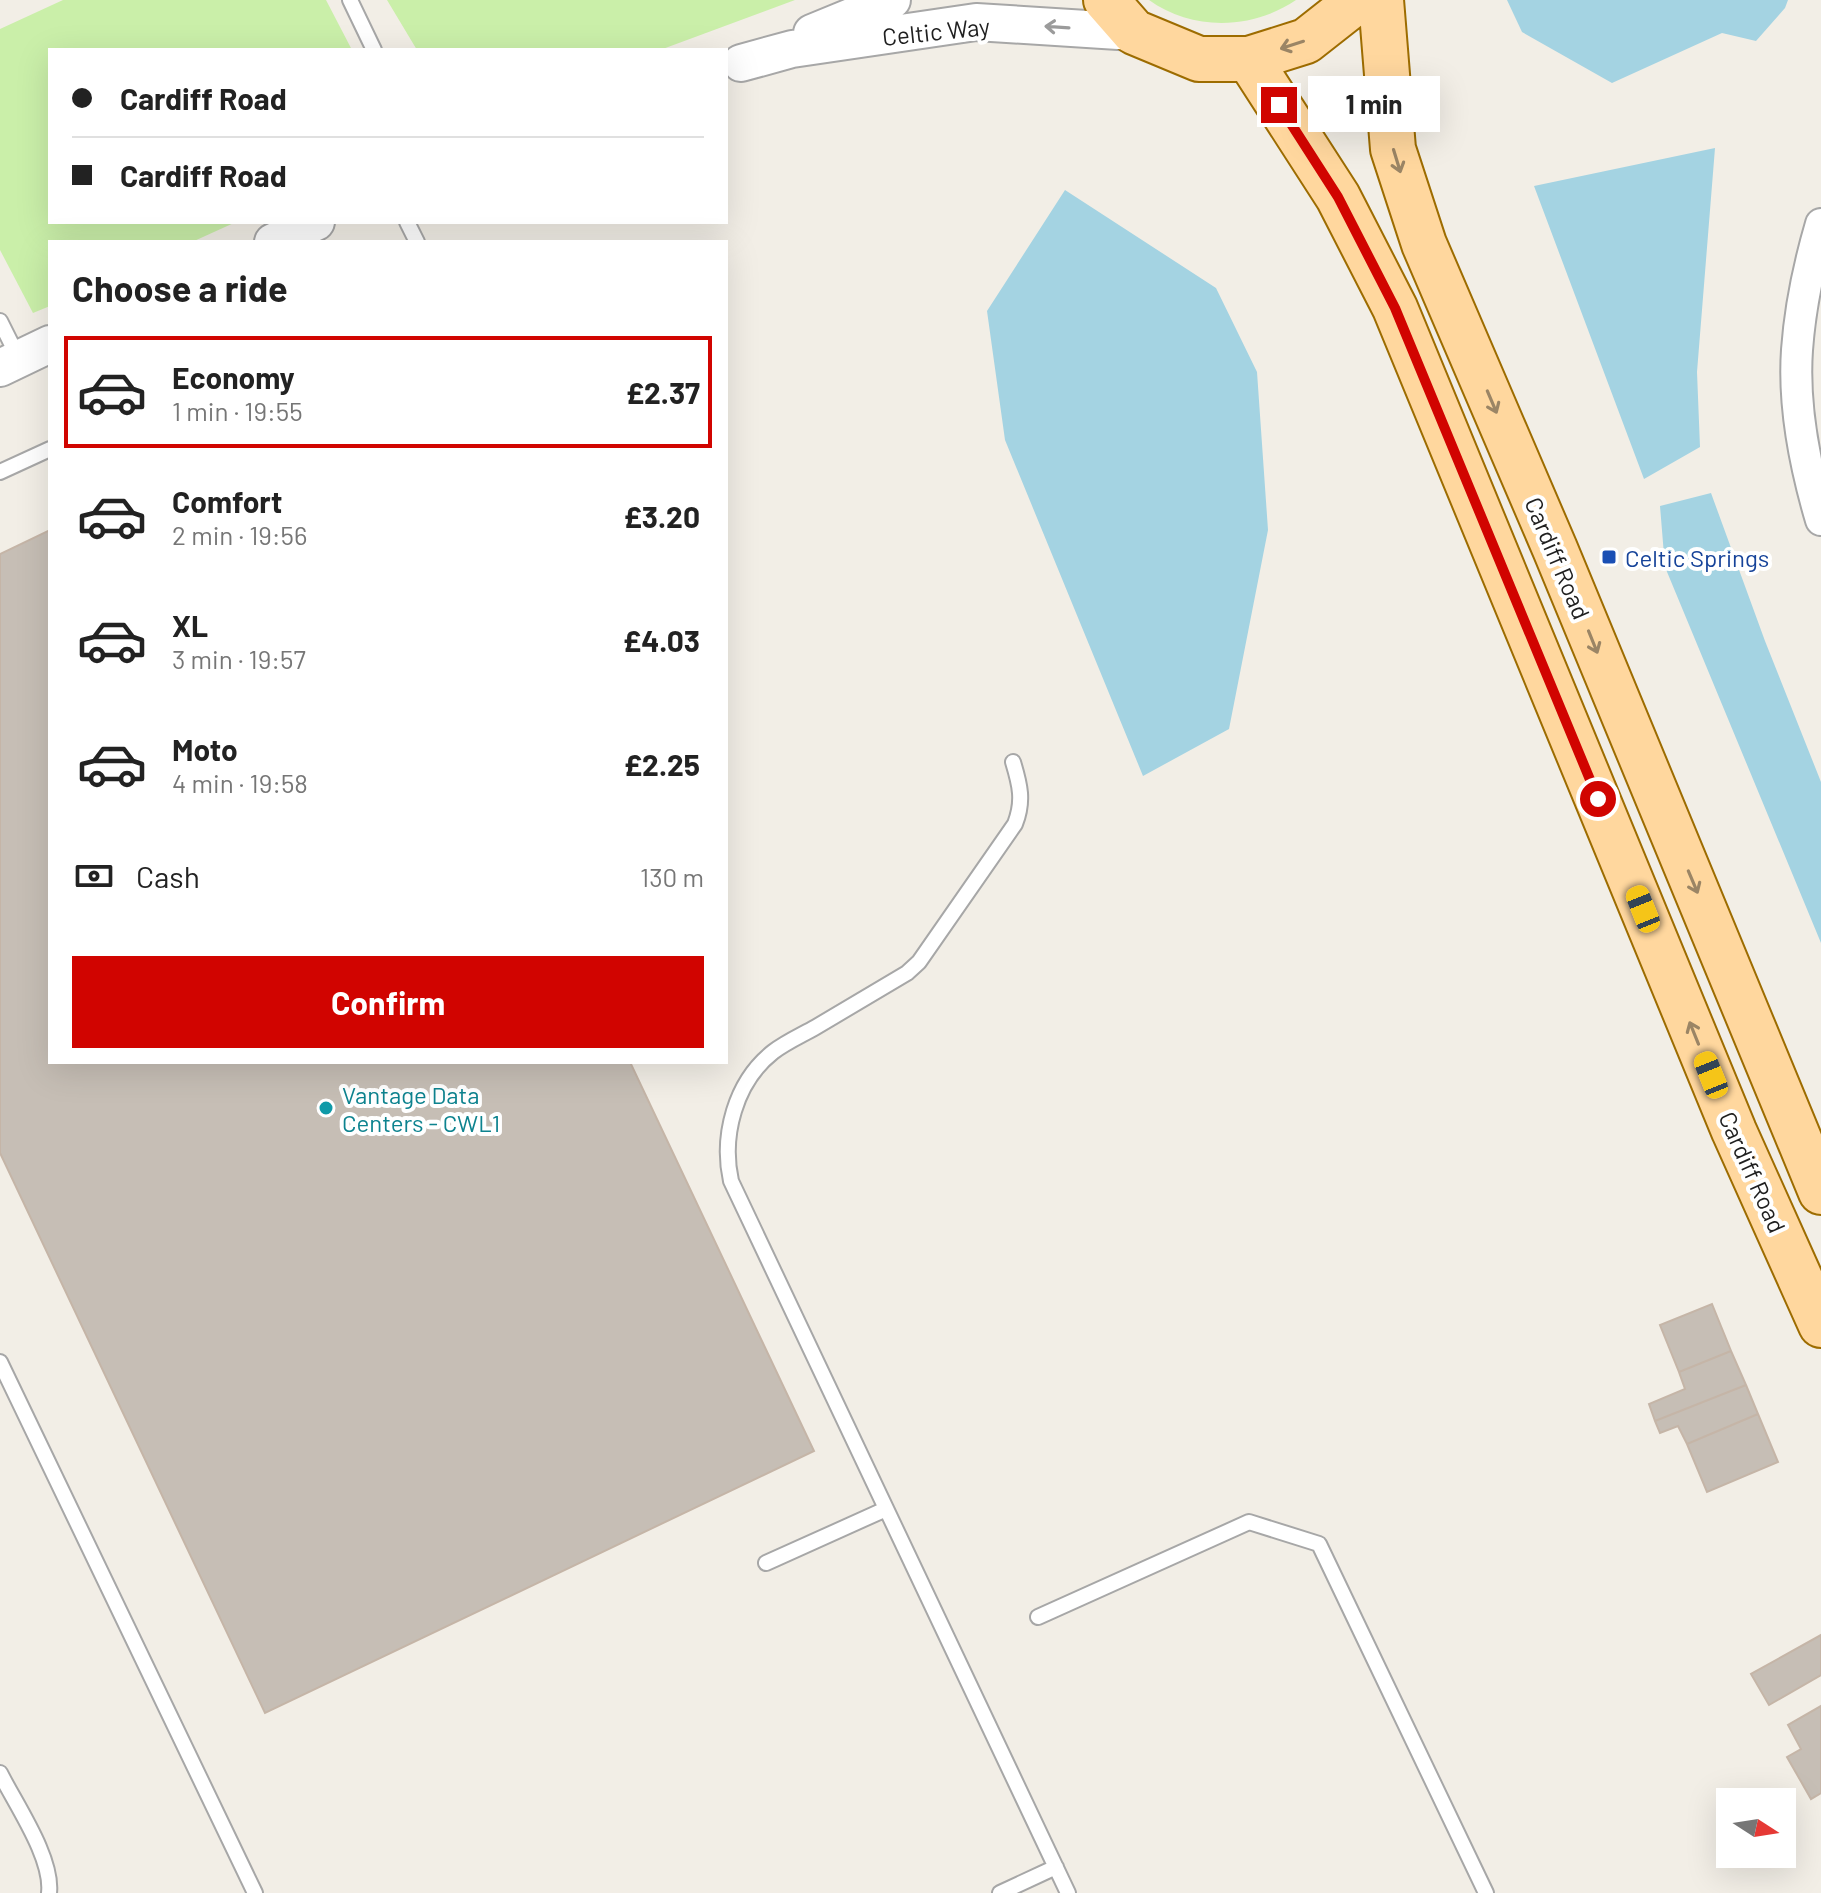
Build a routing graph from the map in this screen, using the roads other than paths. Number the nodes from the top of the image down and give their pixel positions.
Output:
1 (350, 0) edge
2 (892, 0) edge
3 (1106, 0) edge
4 (1353, 0) edge
5 (1381, 0) edge
6 (1134, 32) junction
7 (373, 48) edge
8 (1249, 59) junction
9 (733, 65) edge
10 (1821, 224) edge
11 (317, 226) edge
12 (278, 240) edge
13 (0, 321) edge
14 (23, 357) edge
15 (48, 450) edge
16 (0, 472) edge
17 (1821, 520) edge
18 (1013, 762) dead end
19 (1821, 1192) edge
20 (1821, 1325) edge
21 (0, 1362) edge
22 (886, 1509) junction
23 (766, 1563) dead end
24 (1038, 1617) dead end
25 (0, 1773) edge
26 (1056, 1867) junction
27 (49, 1893) edge
28 (255, 1893) edge
29 (1000, 1893) edge
30 (1068, 1893) edge
31 (1486, 1893) edge

1 - 7 lane
2 - 9 street, Celtic Way
3 - 6 main road
4 -> 8 main road
5 -> 19 main road, Cardiff Road
6 - 8 main road
6 -> 9 street, Celtic Way
20 -> 8 main road, Cardiff Road
10 - 17 street
11 - 12 street
13 - 14 lane
15 - 16 lane
18 - 22 lane
21 - 28 lane
22 - 23 lane
22 - 26 lane
24 - 31 lane
25 - 27 lane
26 - 29 lane
26 - 30 lane

